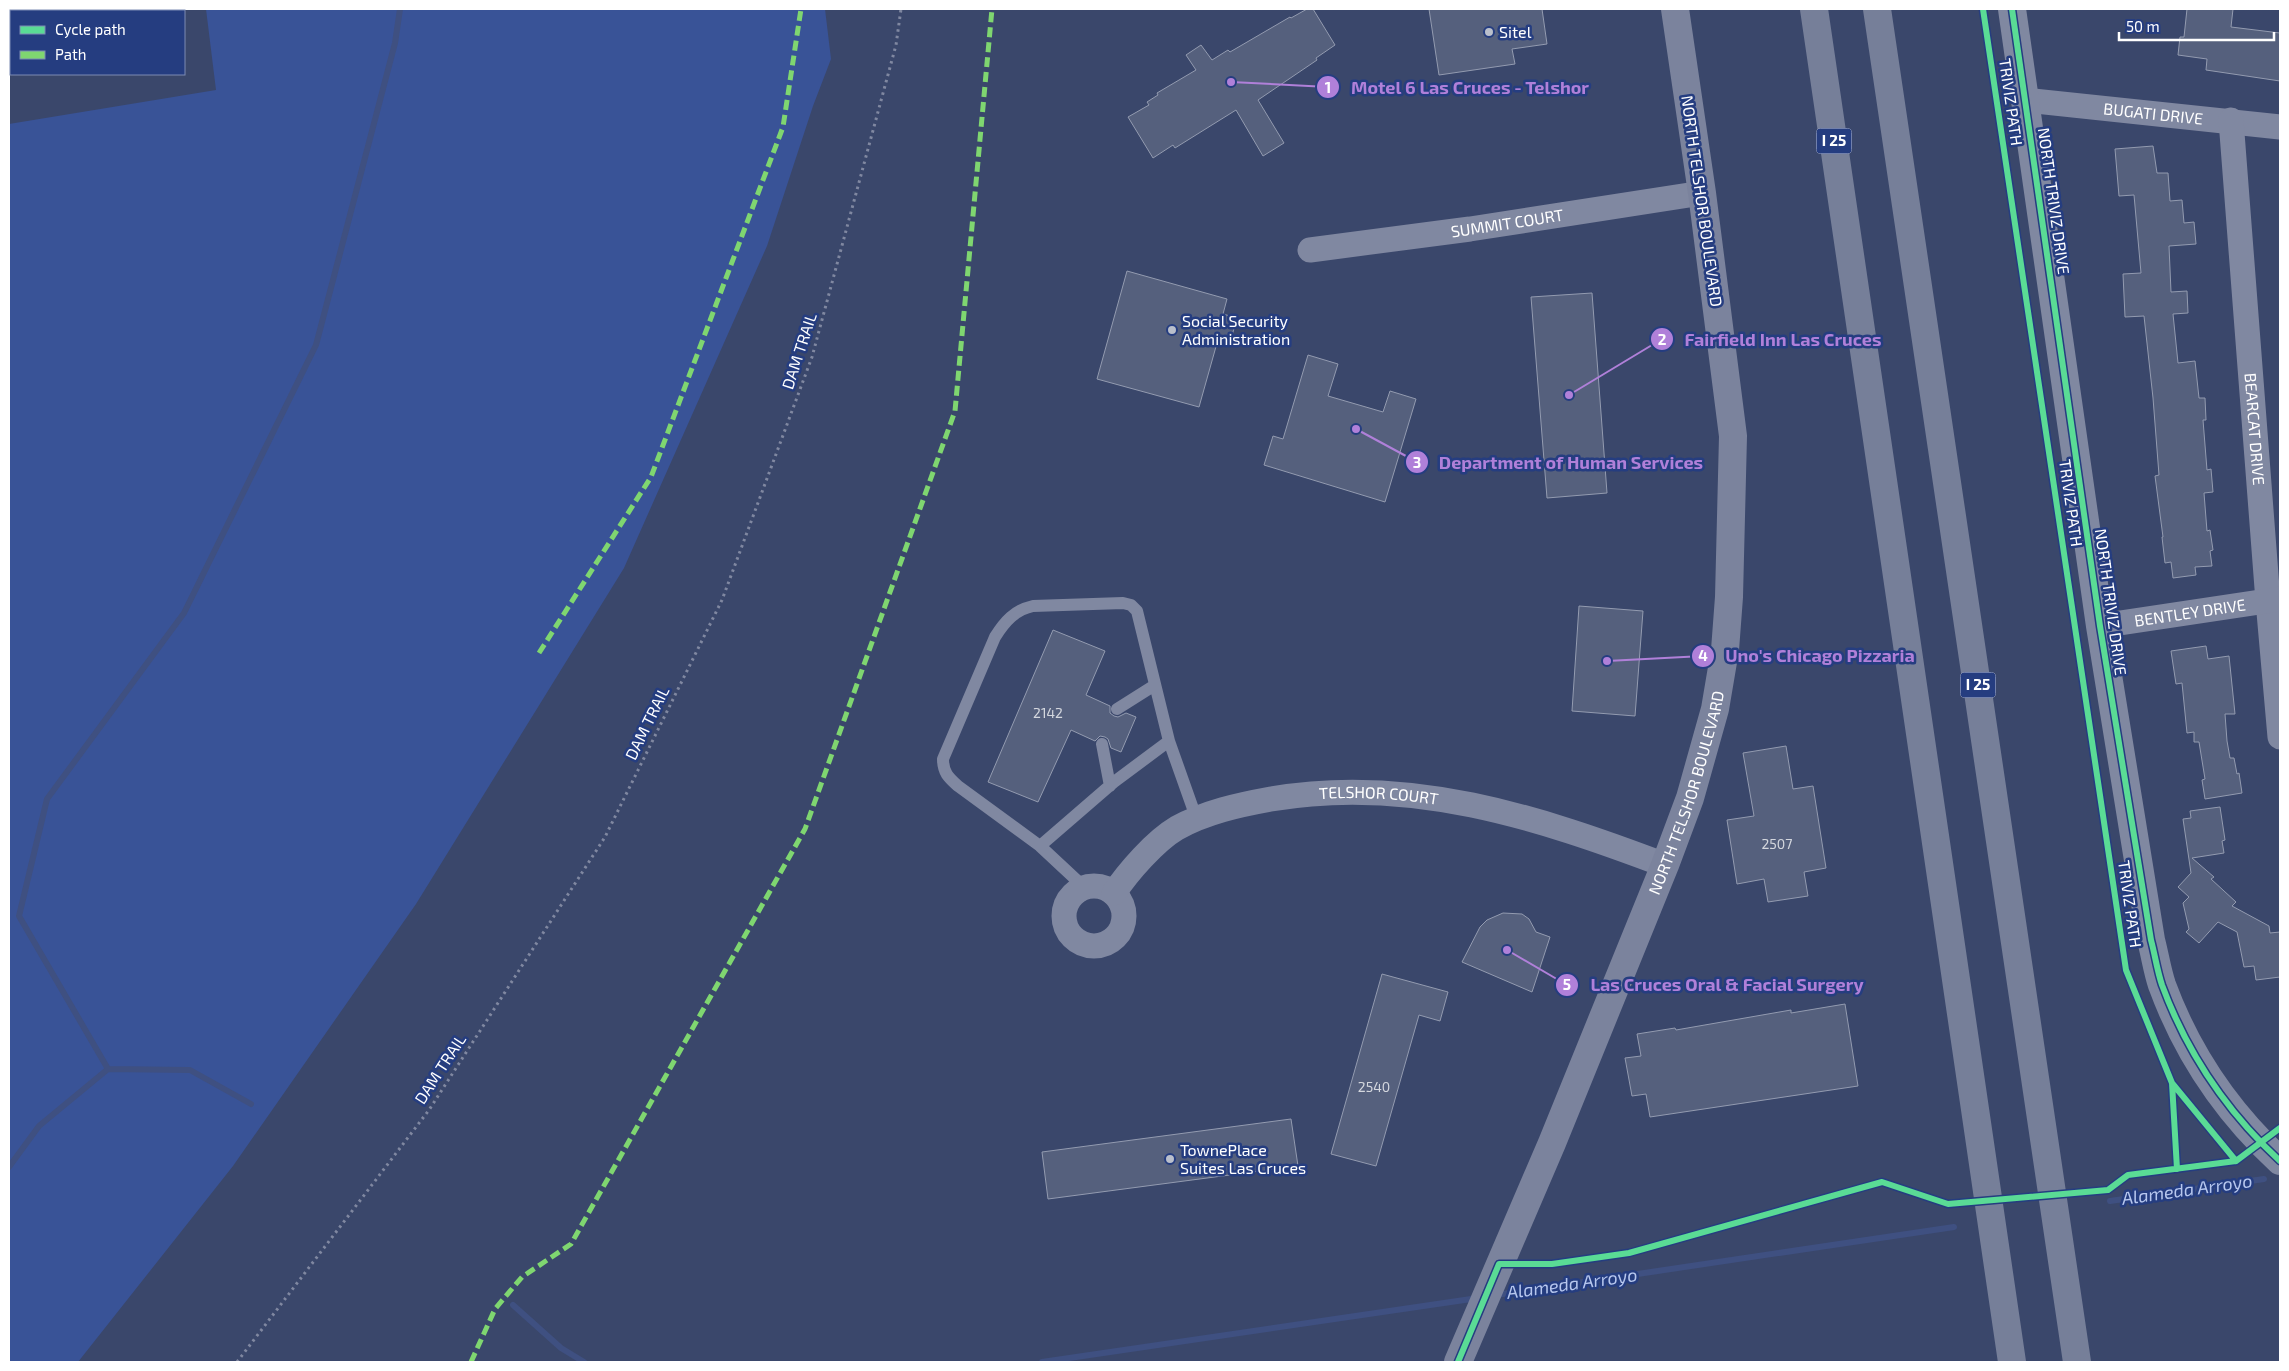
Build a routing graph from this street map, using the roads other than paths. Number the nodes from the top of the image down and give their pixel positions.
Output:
1 (1675, 9) edge
2 (1814, 9) edge
3 (1877, 9) edge
4 (2012, 9) edge
5 (2026, 100) junction
6 (2231, 120) junction
7 (2280, 126) edge
8 (1702, 193) junction
9 (1310, 250) dead end
10 (2274, 600) edge
11 (2100, 626) junction
12 (1155, 685) junction
13 (1117, 709) dead end
14 (2280, 737) edge
15 (1169, 741) junction
16 (1102, 744) dead end
17 (1110, 786) junction
18 (1197, 820) junction
19 (1040, 846) junction
20 (1665, 865) junction
21 (1084, 887) junction
22 (1114, 893) junction
23 (2280, 1161) edge
24 (2065, 1274) junction
25 (1463, 1350) edge
26 (2012, 1362) edge
27 (2077, 1362) edge
28 (2085, 1362) edge

1 - 8 main road, NORTH TELSHOR BOULEVARD
2 - 26 highway, I 25
3 - 24 highway, I 25
4 - 5 street, NORTH TRIVIZ DRIVE
5 - 6 street, BUGATI DRIVE
5 - 11 street, NORTH TRIVIZ DRIVE
6 - 7 street, BUGATI DRIVE
6 - 10 street, BEARCAT DRIVE
8 - 9 street, SUMMIT COURT
8 - 20 main road, NORTH TELSHOR BOULEVARD
10 - 11 street, BENTLEY DRIVE
10 - 14 street, BEARCAT DRIVE
11 - 23 street, NORTH TRIVIZ DRIVE
12 - 13 lane
12 - 15 lane
12 - 19 lane
15 - 17 lane
15 - 18 lane
16 - 17 lane
17 - 19 lane
18 - 20 street, TELSHOR COURT
18 - 22 street, TELSHOR COURT
19 - 21 lane
20 - 25 main road, NORTH TELSHOR BOULEVARD
21 - 22 street
21 - 22 street
24 - 27 highway, I 25
24 - 28 highway

